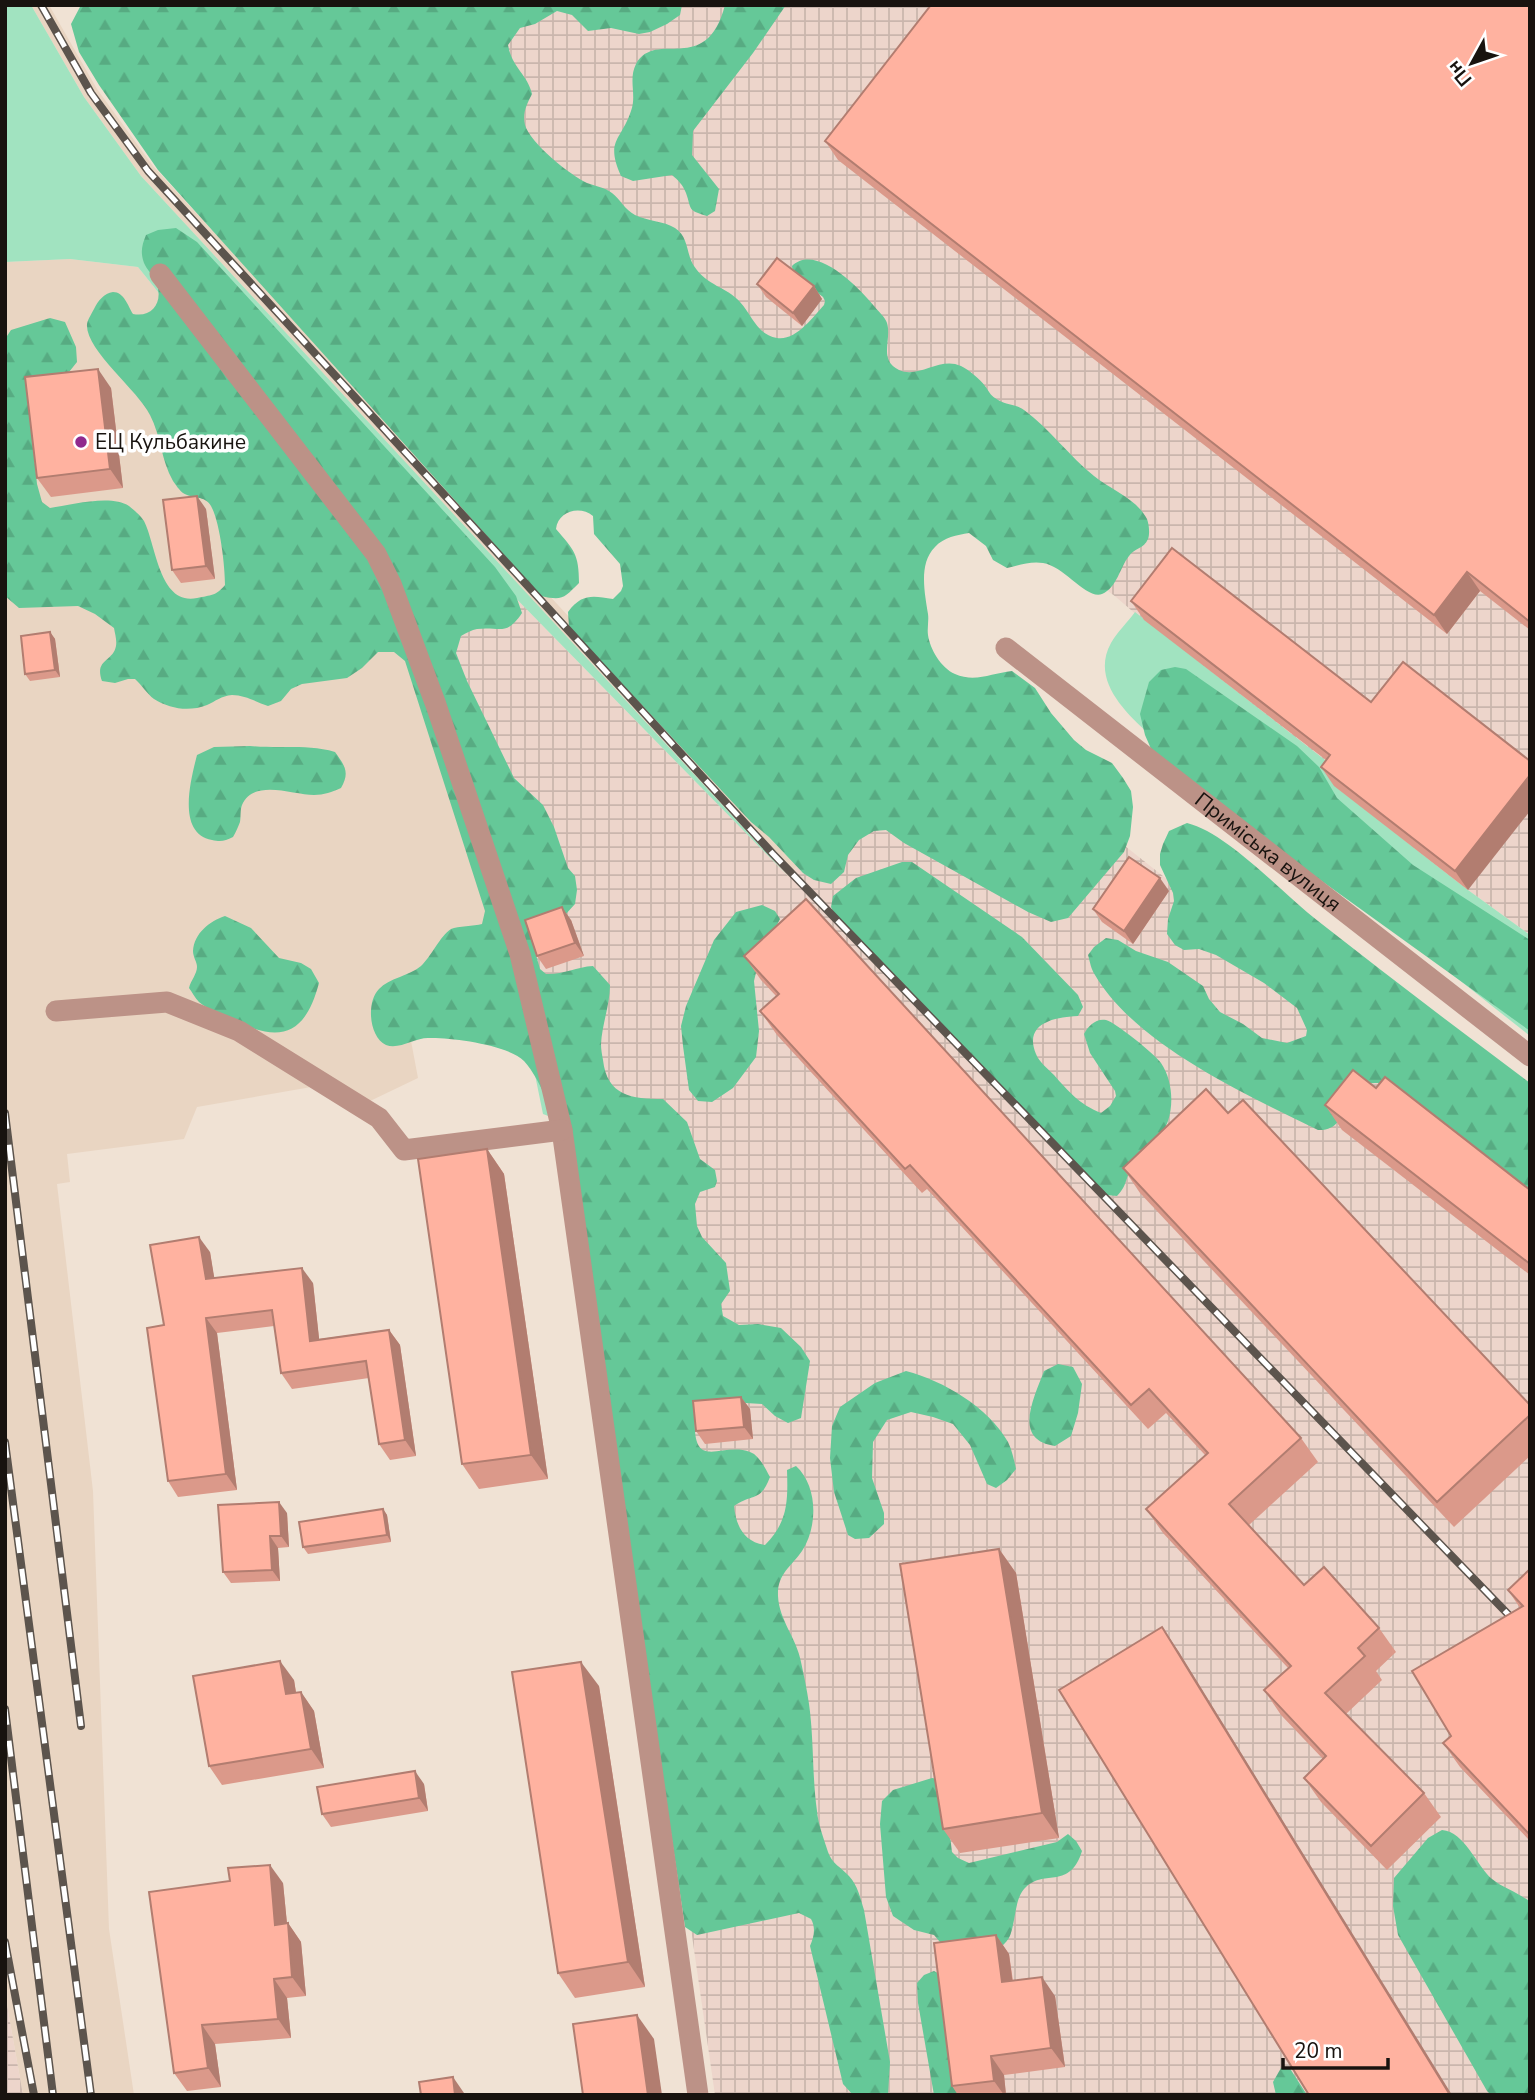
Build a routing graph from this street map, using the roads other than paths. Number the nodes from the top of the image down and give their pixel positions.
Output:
1 (160, 274) dead end
2 (1006, 648) dead end
3 (56, 1011) dead end
4 (1530, 1056) edge
5 (562, 1130) junction
6 (698, 2095) edge

1 - 5 street
2 - 4 street, Приміська вулиця
3 - 5 street
5 - 6 street

